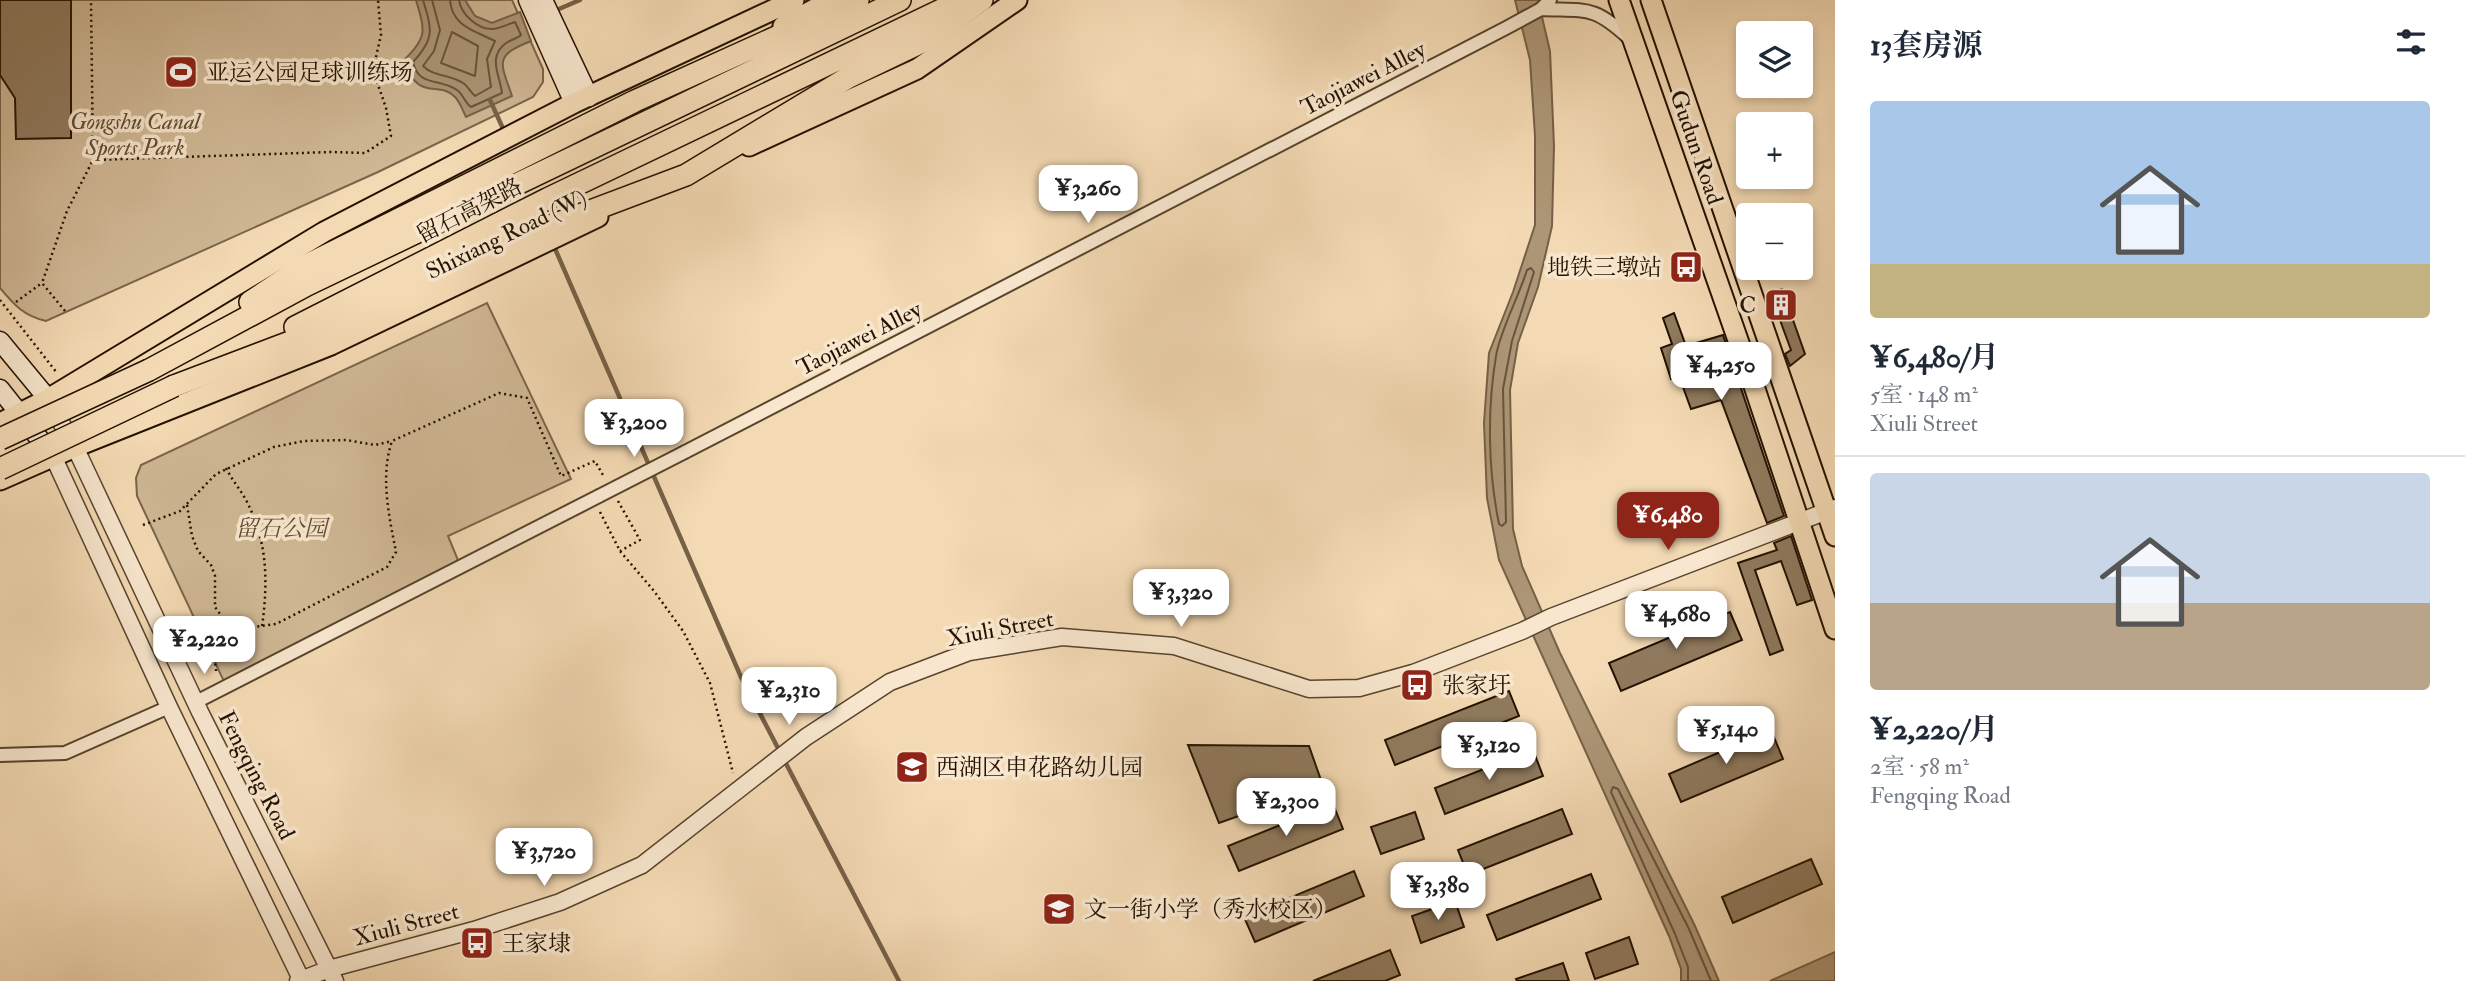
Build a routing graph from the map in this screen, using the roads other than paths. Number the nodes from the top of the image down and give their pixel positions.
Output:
1 (794, 0) edge
2 (831, 0) edge
3 (858, 0) edge
4 (900, 0) edge
5 (962, 0) edge
6 (982, 0) edge
7 (1017, 0) edge
8 (1619, 0) edge
9 (1651, 0) edge
10 (537, 3) edge
11 (1546, 5) edge
12 (1634, 42) junction
13 (754, 47) junction
14 (582, 100) junction
15 (522, 148) junction
16 (484, 166) junction
17 (686, 175) junction
18 (520, 246) junction
19 (304, 277) junction
20 (324, 321) junction
21 (0, 341) edge
22 (0, 389) edge
23 (48, 399) junction
24 (20, 414) junction
25 (0, 424) edge
26 (0, 439) edge
27 (75, 447) junction
28 (53, 456) junction
29 (0, 469) edge
30 (0, 480) edge
31 (1831, 510) edge
32 (1799, 522) junction
33 (1835, 536) edge
34 (1835, 629) edge
35 (196, 702) junction
36 (169, 707) junction
37 (0, 755) edge
38 (332, 975) edge
39 (300, 981) edge

1 - 14 main road
2 - 13 main road
3 - 13 highway
4 - 19 highway, 留石高架路
5 - 20 highway, 留石高架路
6 - 17 highway
7 - 17 main road
8 - 12 main road, Gudun Road
9 - 31 main road, Gudun Road
10 - 14 main road
11 - 12 street, Taojiawei Alley
11 - 35 street, Taojiawei Alley, bridge
12 - 32 main road, Gudun Road
13 - 15 highway
14 - 15 main road
15 - 16 highway
16 - 19 highway
16 - 23 main road
17 - 18 highway
18 - 20 highway
18 - 27 main road, Shixiang Road (W)
19 - 26 highway, bridge
20 - 29 highway, bridge
21 - 23 main road
22 - 24 main road
23 - 24 main road
23 - 27 street, Fengqing Road
24 - 25 main road
24 - 28 main road
27 - 28 main road, Shixiang Road (W)
27 - 35 street, Fengqing Road
28 - 30 main road, Shixiang Road (W)
28 - 36 street
31 - 32 street, Xiuli Street
31 - 33 main road, Gudun Road
32 - 34 main road, Gudun Road
32 - 38 street, Xiuli Street
35 - 38 street, Fengqing Road
36 - 37 street
36 - 39 street
38 - 39 street, Xiuli Street

